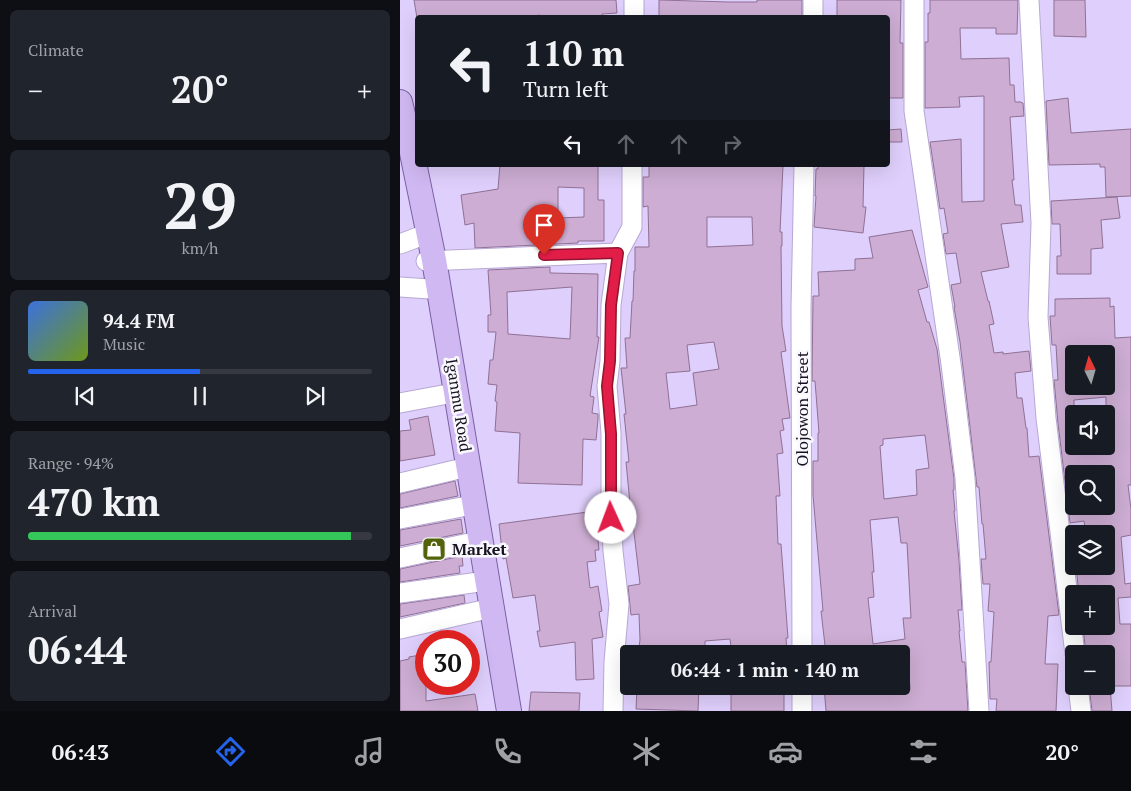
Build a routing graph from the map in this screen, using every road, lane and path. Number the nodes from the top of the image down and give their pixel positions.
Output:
1 (634, 0) edge
2 (813, 0) edge
3 (914, 0) edge
4 (1029, 0) edge
5 (634, 15) edge
6 (813, 15) edge
7 (400, 102) edge
8 (400, 144) edge
9 (632, 167) edge
10 (804, 167) edge
11 (411, 240) edge
12 (618, 253) junction
13 (430, 260) junction
14 (400, 287) edge
15 (430, 289) junction
16 (448, 394) junction
17 (400, 403) edge
18 (459, 469) junction
19 (400, 483) edge
20 (467, 506) junction
21 (400, 519) edge
22 (474, 542) junction
23 (400, 558) edge
24 (479, 582) junction
25 (400, 593) edge
26 (483, 610) junction
27 (400, 629) edge
28 (802, 645) edge
29 (1074, 645) edge
30 (802, 695) edge
31 (1079, 695) edge
32 (500, 711) edge
33 (509, 711) edge
34 (613, 711) edge
35 (802, 711) edge
36 (979, 711) edge
37 (1081, 711) edge

1 - 5 street
2 - 6 street
3 - 36 street
4 - 29 street
7 - 13 main road, Iganmu Road
8 - 11 main road, Iganmu Road
9 - 12 street
10 - 28 street, Olojowon Street
11 - 13 main road, Iganmu Road
12 - 13 street
12 - 34 street
13 - 15 main road, Iganmu Road
13 - 33 main road, Iganmu Road
14 - 15 street
15 - 16 main road, Iganmu Road
16 - 17 street
16 - 18 main road, Iganmu Road
18 - 19 street
18 - 20 main road, Iganmu Road
20 - 21 street
20 - 22 main road, Iganmu Road
22 - 23 street
22 - 24 main road, Iganmu Road
24 - 25 street
24 - 26 main road, Iganmu Road
26 - 27 street
26 - 32 main road, Iganmu Road
30 - 35 street
31 - 37 street

